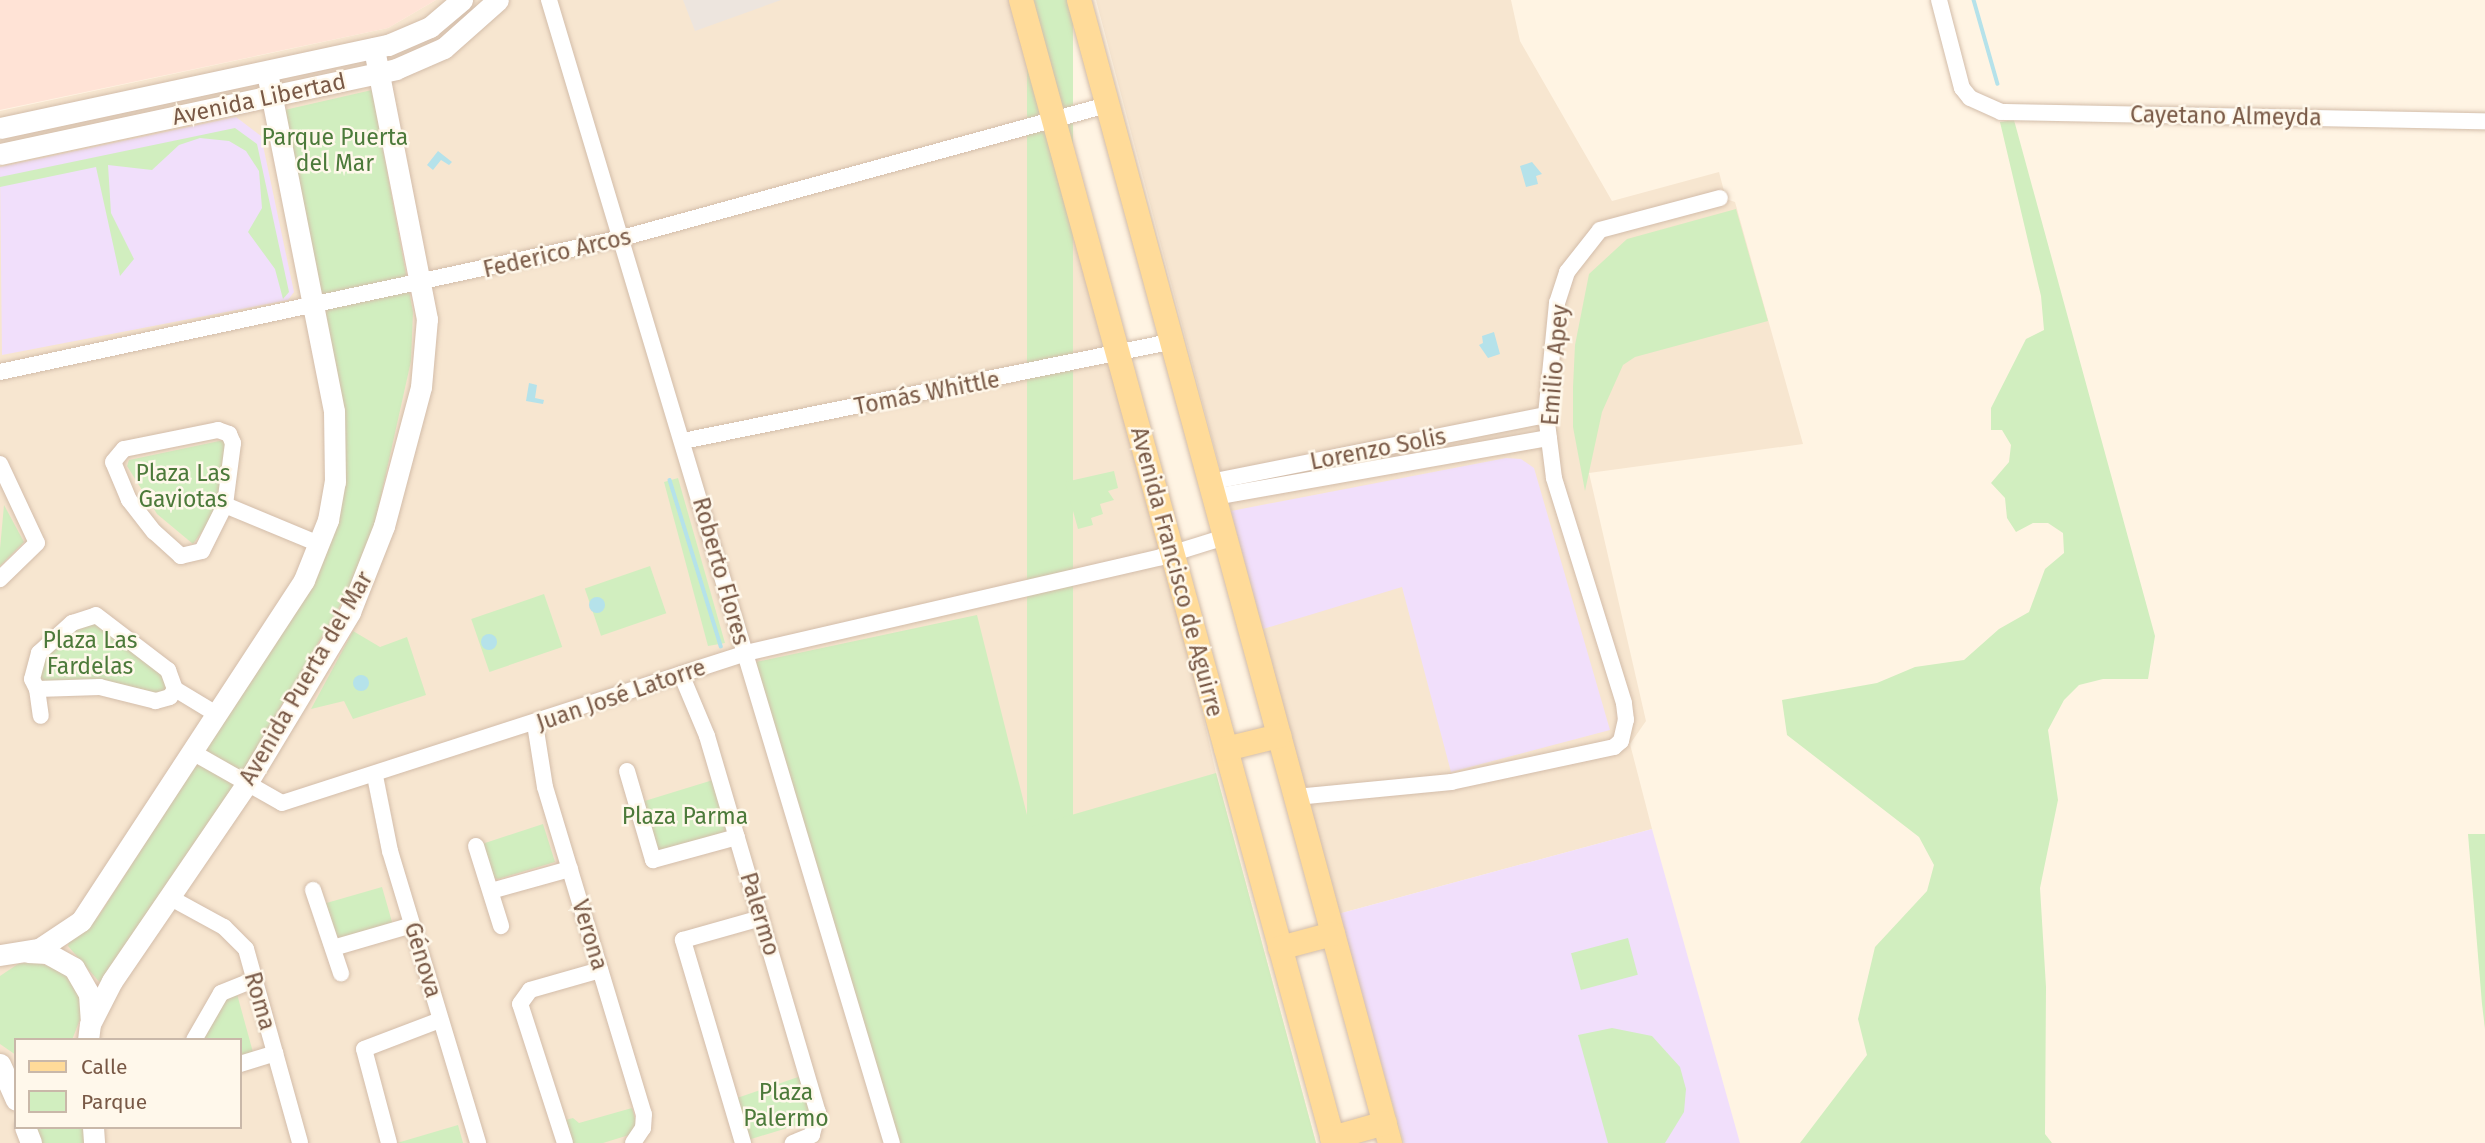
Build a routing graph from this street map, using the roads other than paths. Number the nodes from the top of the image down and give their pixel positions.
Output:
1 (462, 0) edge
2 (498, 0) edge
3 (549, 0) edge
4 (1021, 0) edge
5 (1079, 0) edge
6 (1939, 0) edge
7 (374, 48) junction
8 (267, 72) junction
9 (380, 73) junction
10 (272, 97) junction
11 (1107, 105) junction
12 (2485, 121) edge
13 (1054, 122) junction
14 (0, 128) edge
15 (0, 154) edge
16 (1720, 198) dead end
17 (622, 238) junction
18 (422, 284) junction
19 (316, 306) junction
20 (1170, 342) junction
21 (1118, 356) junction
22 (0, 372) edge
23 (1546, 415) junction
24 (1549, 438) junction
25 (683, 441) junction
26 (0, 464) edge
27 (1212, 490) junction
28 (225, 505) junction
29 (1225, 537) junction
30 (319, 544) junction
31 (1172, 554) junction
32 (0, 579) edge
33 (746, 653) junction
34 (681, 674) junction
35 (37, 689) junction
36 (175, 689) junction
37 (218, 715) junction
38 (41, 716) dead end
39 (535, 724) junction
40 (1279, 736) junction
41 (1226, 749) junction
42 (194, 752) junction
43 (627, 771) dead end
44 (375, 776) junction
45 (247, 783) junction
46 (1296, 797) junction
47 (737, 837) junction
48 (476, 846) dead end
49 (570, 869) junction
50 (313, 890) dead end
51 (491, 891) junction
52 (169, 897) junction
53 (761, 918) junction
54 (412, 925) junction
55 (501, 926) dead end
56 (1333, 934) junction
57 (333, 948) junction
58 (1280, 948) junction
59 (5, 957) edge
60 (600, 970) junction
61 (341, 973) dead end
62 (254, 980) junction
63 (440, 1020) junction
64 (88, 1034) edge
65 (195, 1038) edge
66 (275, 1054) junction
67 (242, 1062) edge
68 (0, 1064) edge
69 (14, 1096) edge
70 (1387, 1133) edge
71 (1333, 1140) edge
72 (300, 1143) edge
73 (389, 1143) edge
74 (478, 1143) edge
75 (565, 1143) edge
76 (633, 1143) edge
77 (743, 1143) edge
78 (793, 1143) edge
79 (892, 1143) edge

1 - 7 street, Avenida Libertad
2 - 9 street, Avenida Libertad
3 - 17 street, Roberto Flores
4 - 13 main road, Avenida Francisco de Aguirre
5 - 11 main road
6 - 12 street, Cayetano Almeyda
7 - 8 street, Avenida Libertad
7 - 9 street, Avenida Puerta del Mar
8 - 10 street, Avenida Puerta del Mar
8 - 14 street, Avenida Libertad
9 - 10 street, Avenida Libertad
9 - 18 street, Avenida Puerta del Mar
10 - 15 street, Avenida Libertad
10 - 19 street, Avenida Puerta del Mar
11 - 13 street, Federico Arcos
11 - 20 main road
13 - 17 street, Federico Arcos
13 - 21 main road, Avenida Francisco de Aguirre
16 - 23 street, Emilio Apey
17 - 18 street, Federico Arcos
17 - 25 street, Roberto Flores
18 - 19 street, Federico Arcos
18 - 45 street, Avenida Puerta del Mar
19 - 22 street, Federico Arcos
19 - 30 street, Avenida Puerta del Mar
20 - 21 street, Tomás Whittle
20 - 27 main road
21 - 25 street, Tomás Whittle
21 - 31 main road, Avenida Francisco de Aguirre
23 - 24 street, Emilio Apey
23 - 27 street, Lorenzo Solis
24 - 27 street, Lorenzo Solis
24 - 46 street, Emilio Apey
25 - 33 street, Roberto Flores
26 - 32 street
27 - 29 main road
28 - 28 street
28 - 30 street
29 - 31 street, Juan José Latorre
29 - 40 main road
30 - 37 street, Avenida Puerta del Mar
31 - 33 street, Juan José Latorre
31 - 41 main road, Avenida Francisco de Aguirre
33 - 34 street, Juan José Latorre
33 - 79 street, Roberto Flores
34 - 39 street, Juan José Latorre
34 - 47 street, Palermo
35 - 36 street
35 - 36 street
35 - 38 street
36 - 37 street
37 - 42 street, Avenida Puerta del Mar
39 - 44 street, Juan José Latorre
39 - 49 street, Verona
40 - 41 main road
40 - 46 main road
41 - 58 main road, Avenida Francisco de Aguirre
42 - 45 street, Juan José Latorre
42 - 59 street, Avenida Puerta del Mar
43 - 47 street
44 - 45 street, Juan José Latorre
44 - 54 street, Génova
45 - 52 street, Avenida Puerta del Mar
46 - 56 main road
47 - 53 street, Palermo
48 - 51 street
49 - 51 street
49 - 60 street, Verona
50 - 57 street
51 - 55 street
52 - 62 street, Roma
52 - 64 street, Avenida Puerta del Mar
53 - 77 street
53 - 78 street, Palermo
54 - 57 street
54 - 63 street, Génova
56 - 58 main road
56 - 70 main road
57 - 61 street
58 - 71 main road, Avenida Francisco de Aguirre
59 - 64 street, Avenida Puerta del Mar
60 - 75 street
60 - 76 street, Verona
62 - 65 street
62 - 66 street, Roma
63 - 73 street
63 - 74 street, Génova
66 - 67 street
66 - 72 street, Roma
68 - 69 street
70 - 71 main road

